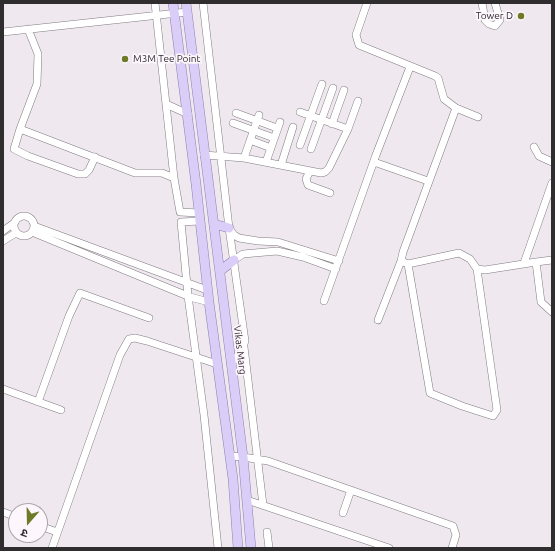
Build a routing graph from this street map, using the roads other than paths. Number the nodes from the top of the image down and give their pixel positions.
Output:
1 (155, 3) edge
2 (174, 3) edge
3 (203, 3) edge
4 (367, 3) edge
5 (482, 3) edge
6 (495, 3) edge
7 (187, 8) edge
8 (175, 14) junction
9 (156, 16) junction
10 (28, 29) junction
11 (3, 32) edge
12 (410, 67) junction
13 (322, 84) dead end
14 (333, 88) dead end
15 (344, 90) dead end
16 (358, 101) dead end
17 (166, 104) junction
18 (456, 108) junction
19 (300, 112) dead end
20 (236, 113) dead end
21 (188, 114) junction
22 (311, 116) junction
23 (478, 117) dead end
24 (258, 118) junction
25 (322, 120) junction
26 (233, 123) dead end
27 (332, 124) junction
28 (293, 127) dead end
29 (20, 129) junction
30 (348, 129) junction
31 (254, 130) junction
32 (274, 138) junction
33 (250, 140) junction
34 (300, 145) dead end
35 (534, 147) dead end
36 (271, 148) junction
37 (311, 148) dead end
38 (204, 155) junction
39 (221, 156) junction
40 (95, 157) junction
41 (244, 158) junction
42 (266, 162) junction
43 (374, 162) junction
44 (552, 162) edge
45 (281, 165) junction
46 (310, 171) junction
47 (174, 178) junction
48 (428, 181) junction
49 (552, 183) edge
50 (330, 193) dead end
51 (180, 212) junction
52 (200, 217) junction
53 (181, 222) junction
54 (14, 223) junction
55 (214, 224) junction
56 (229, 228) junction
57 (33, 229) junction
58 (3, 231) edge
59 (18, 234) junction
60 (264, 241) junction
61 (3, 242) edge
62 (265, 251) junction
63 (234, 260) junction
64 (552, 260) edge
65 (339, 261) junction
66 (405, 262) junction
67 (536, 262) junction
68 (524, 263) junction
69 (336, 269) junction
70 (478, 269) junction
71 (220, 271) junction
72 (187, 282) junction
73 (208, 290) junction
74 (188, 296) junction
75 (324, 300) dead end
76 (209, 302) junction
77 (552, 312) edge
78 (149, 318) dead end
79 (378, 320) dead end
80 (244, 347) junction
81 (197, 358) junction
82 (217, 364) junction
83 (231, 364) junction
84 (3, 388) edge
85 (38, 402) junction
86 (61, 410) dead end
87 (230, 456) junction
88 (243, 456) junction
89 (258, 458) junction
90 (351, 490) junction
91 (247, 500) junction
92 (263, 505) junction
93 (343, 513) dead end
94 (48, 529) edge
95 (58, 532) junction
96 (267, 532) dead end
97 (52, 548) edge
98 (218, 548) edge
99 (238, 548) edge
100 (251, 548) edge
101 (269, 548) edge
102 (389, 548) edge
103 (452, 548) edge

1 - 9 street
2 - 8 main road
3 - 39 street
4 - 12 street
5 - 6 street
7 - 8 street
7 - 38 main road, Vikas Marg
8 - 9 street
8 - 21 main road
9 - 10 street
9 - 17 street
10 - 11 street
10 - 29 street
12 - 18 street
12 - 43 street
13 - 22 street
14 - 25 street
15 - 27 street
16 - 30 street
17 - 21 street
17 - 47 street
18 - 23 street
18 - 48 street
19 - 22 street
20 - 24 street
21 - 52 main road
22 - 25 street
22 - 34 street
24 - 31 street
24 - 32 street
25 - 27 street
25 - 37 street
26 - 31 street
27 - 30 street
28 - 45 street
29 - 40 street
29 - 40 street
30 - 46 street
31 - 32 street
31 - 33 street
32 - 36 street
33 - 36 street
33 - 41 street
35 - 44 street
36 - 42 street
38 - 39 street
38 - 55 main road, Vikas Marg
39 - 41 street
39 - 56 street
40 - 47 street
41 - 42 street
42 - 45 street
43 - 48 street
43 - 65 street
45 - 46 street
46 - 50 street
47 - 51 street
48 - 66 street
49 - 68 street
51 - 52 street
51 - 53 street
52 - 53 street
52 - 73 main road
53 - 72 street
54 - 57 street
54 - 58 street
54 - 59 street
55 - 56 main road
55 - 71 main road, Vikas Marg
56 - 60 street
56 - 63 street
57 - 59 street
57 - 72 street
57 - 74 street
59 - 61 street
60 - 62 street
60 - 65 street
62 - 63 street
62 - 69 street
63 - 71 main road
63 - 80 street
64 - 67 street
65 - 69 street
66 - 70 street
66 - 70 street
66 - 79 street
67 - 68 street
67 - 77 street
68 - 70 street
69 - 75 street
71 - 83 main road, Vikas Marg
72 - 73 street
72 - 74 street
73 - 76 main road
74 - 76 street
74 - 81 street
76 - 82 main road
78 - 85 street
80 - 83 street
80 - 89 street
81 - 82 street
81 - 95 street
81 - 98 street
82 - 87 main road
83 - 88 main road, Vikas Marg
84 - 85 street
85 - 86 street
87 - 88 street
87 - 99 main road
88 - 89 street
88 - 91 main road, Vikas Marg
89 - 90 street
89 - 92 street
90 - 93 street
90 - 103 street
91 - 92 street
91 - 100 main road, Vikas Marg
92 - 102 street
94 - 95 street
95 - 97 street
96 - 101 street

